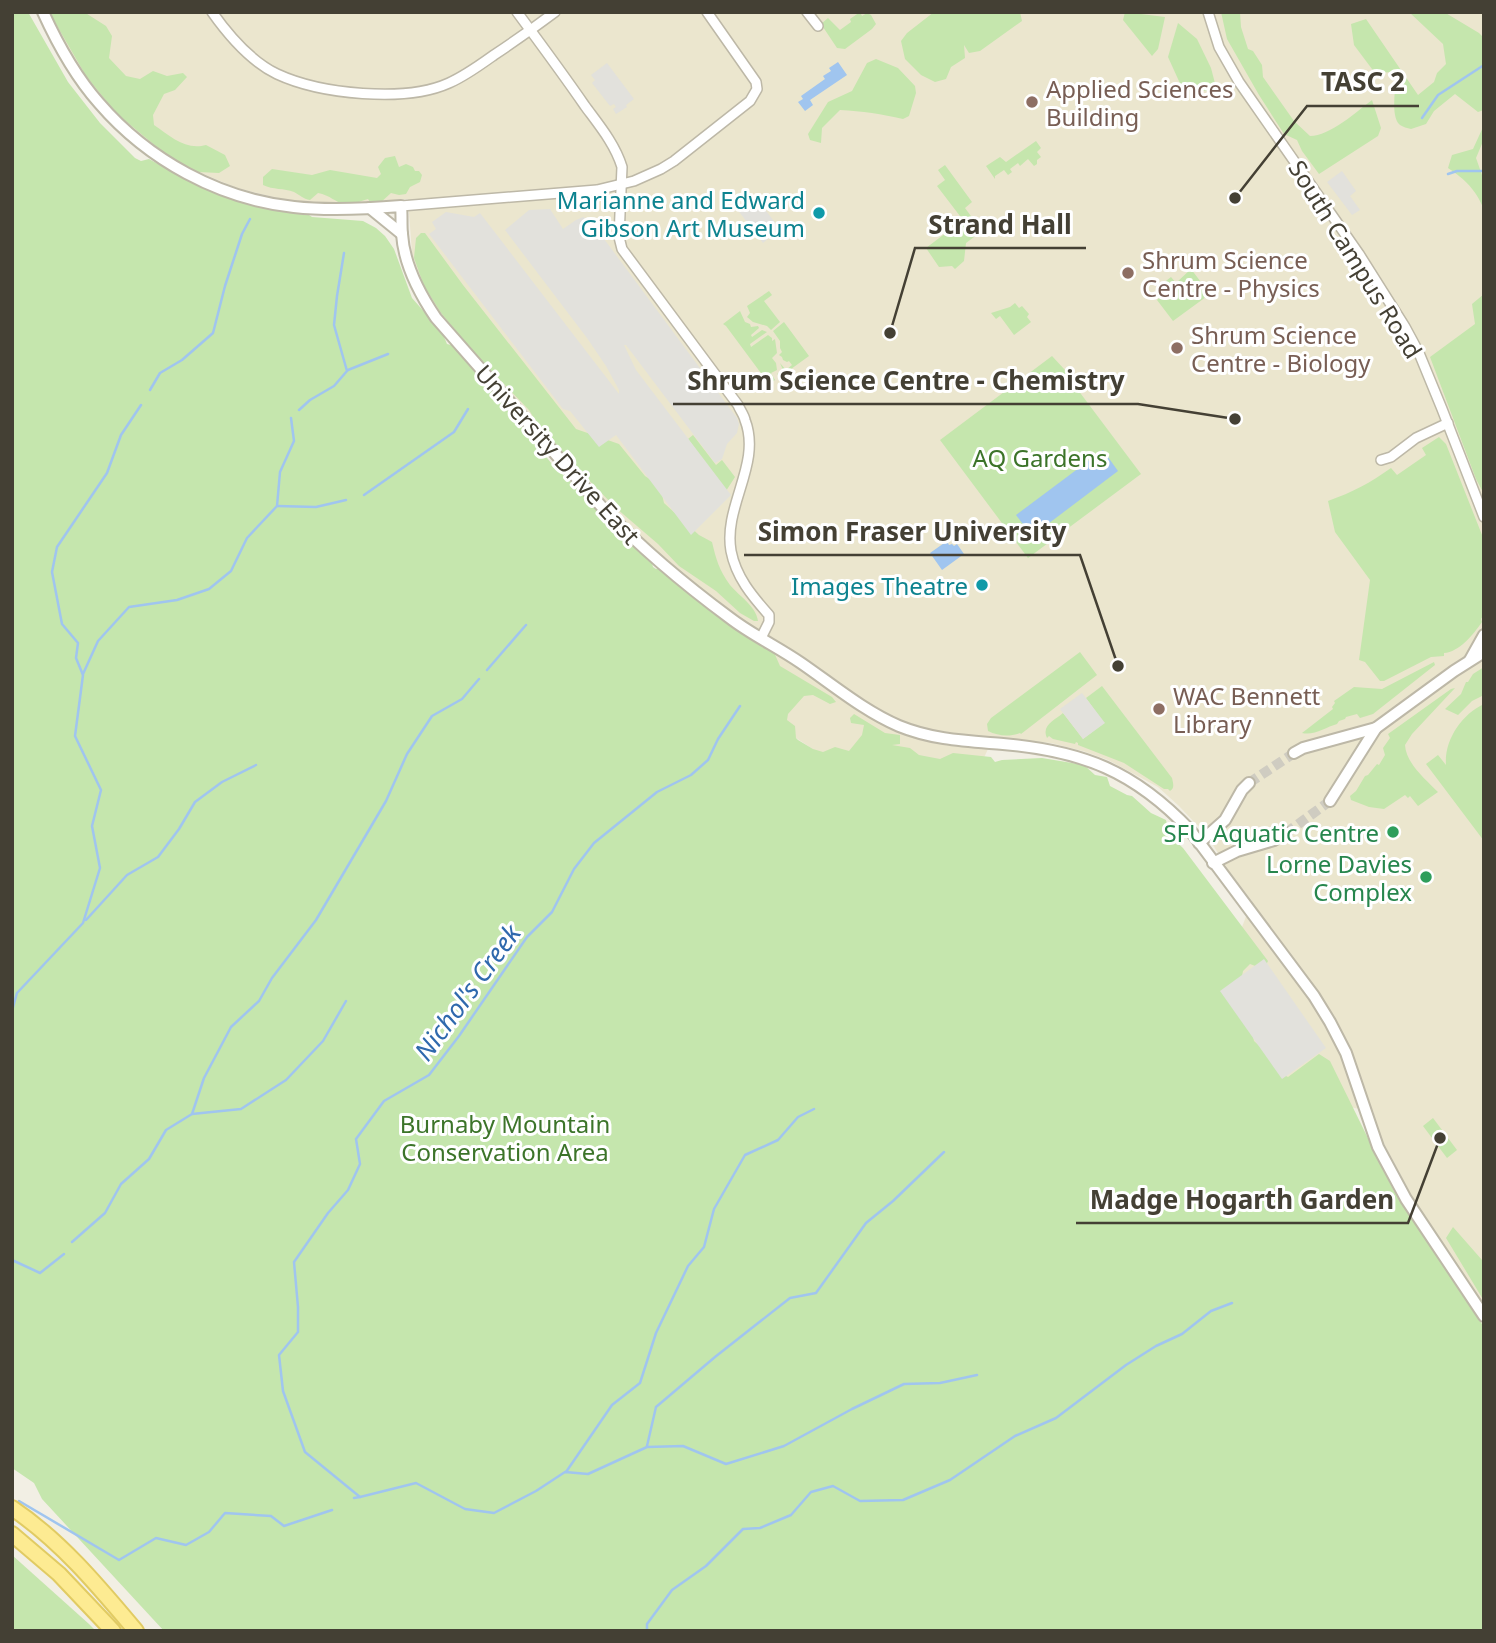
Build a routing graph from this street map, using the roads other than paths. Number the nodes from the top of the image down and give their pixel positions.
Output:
1 (43, 12) edge
2 (212, 12) edge
3 (517, 12) edge
4 (555, 12) edge
5 (707, 12) edge
6 (807, 12) edge
7 (1208, 12) edge
8 (818, 26) dead end
9 (531, 30) junction
10 (622, 185) junction
11 (401, 206) junction
12 (370, 208) junction
13 (402, 234) junction
14 (1448, 423) junction
15 (1381, 460) dead end
16 (1484, 517) edge
17 (1484, 635) edge
18 (761, 638) junction
19 (1484, 652) edge
20 (1470, 660) junction
21 (1376, 728) junction
22 (1294, 753) tunnel mouth
23 (1249, 783) tunnel mouth
24 (1330, 801) tunnel mouth
25 (1286, 833) tunnel mouth
26 (1199, 843) junction
27 (1213, 863) junction
28 (1484, 1316) edge
29 (12, 1508) edge
30 (12, 1534) edge
31 (113, 1631) edge
32 (136, 1631) edge

1 - 12 street
2 - 9 street
3 - 9 street
4 - 9 street
5 - 10 street
6 - 8 street
7 - 14 street, South Campus Road
9 - 10 street
10 - 11 street
10 - 18 street
11 - 12 street
11 - 13 street, University Drive East
12 - 13 street
13 - 18 street, University Drive East
14 - 15 street
14 - 16 street, South Campus Road
17 - 20 street
18 - 26 street, University Drive East
19 - 20 street
20 - 21 street
21 - 22 street
21 - 24 street
23 - 26 street
25 - 27 street
26 - 27 street, University Drive East
27 - 28 street, University Drive East
29 - 32 main road
30 - 31 main road

